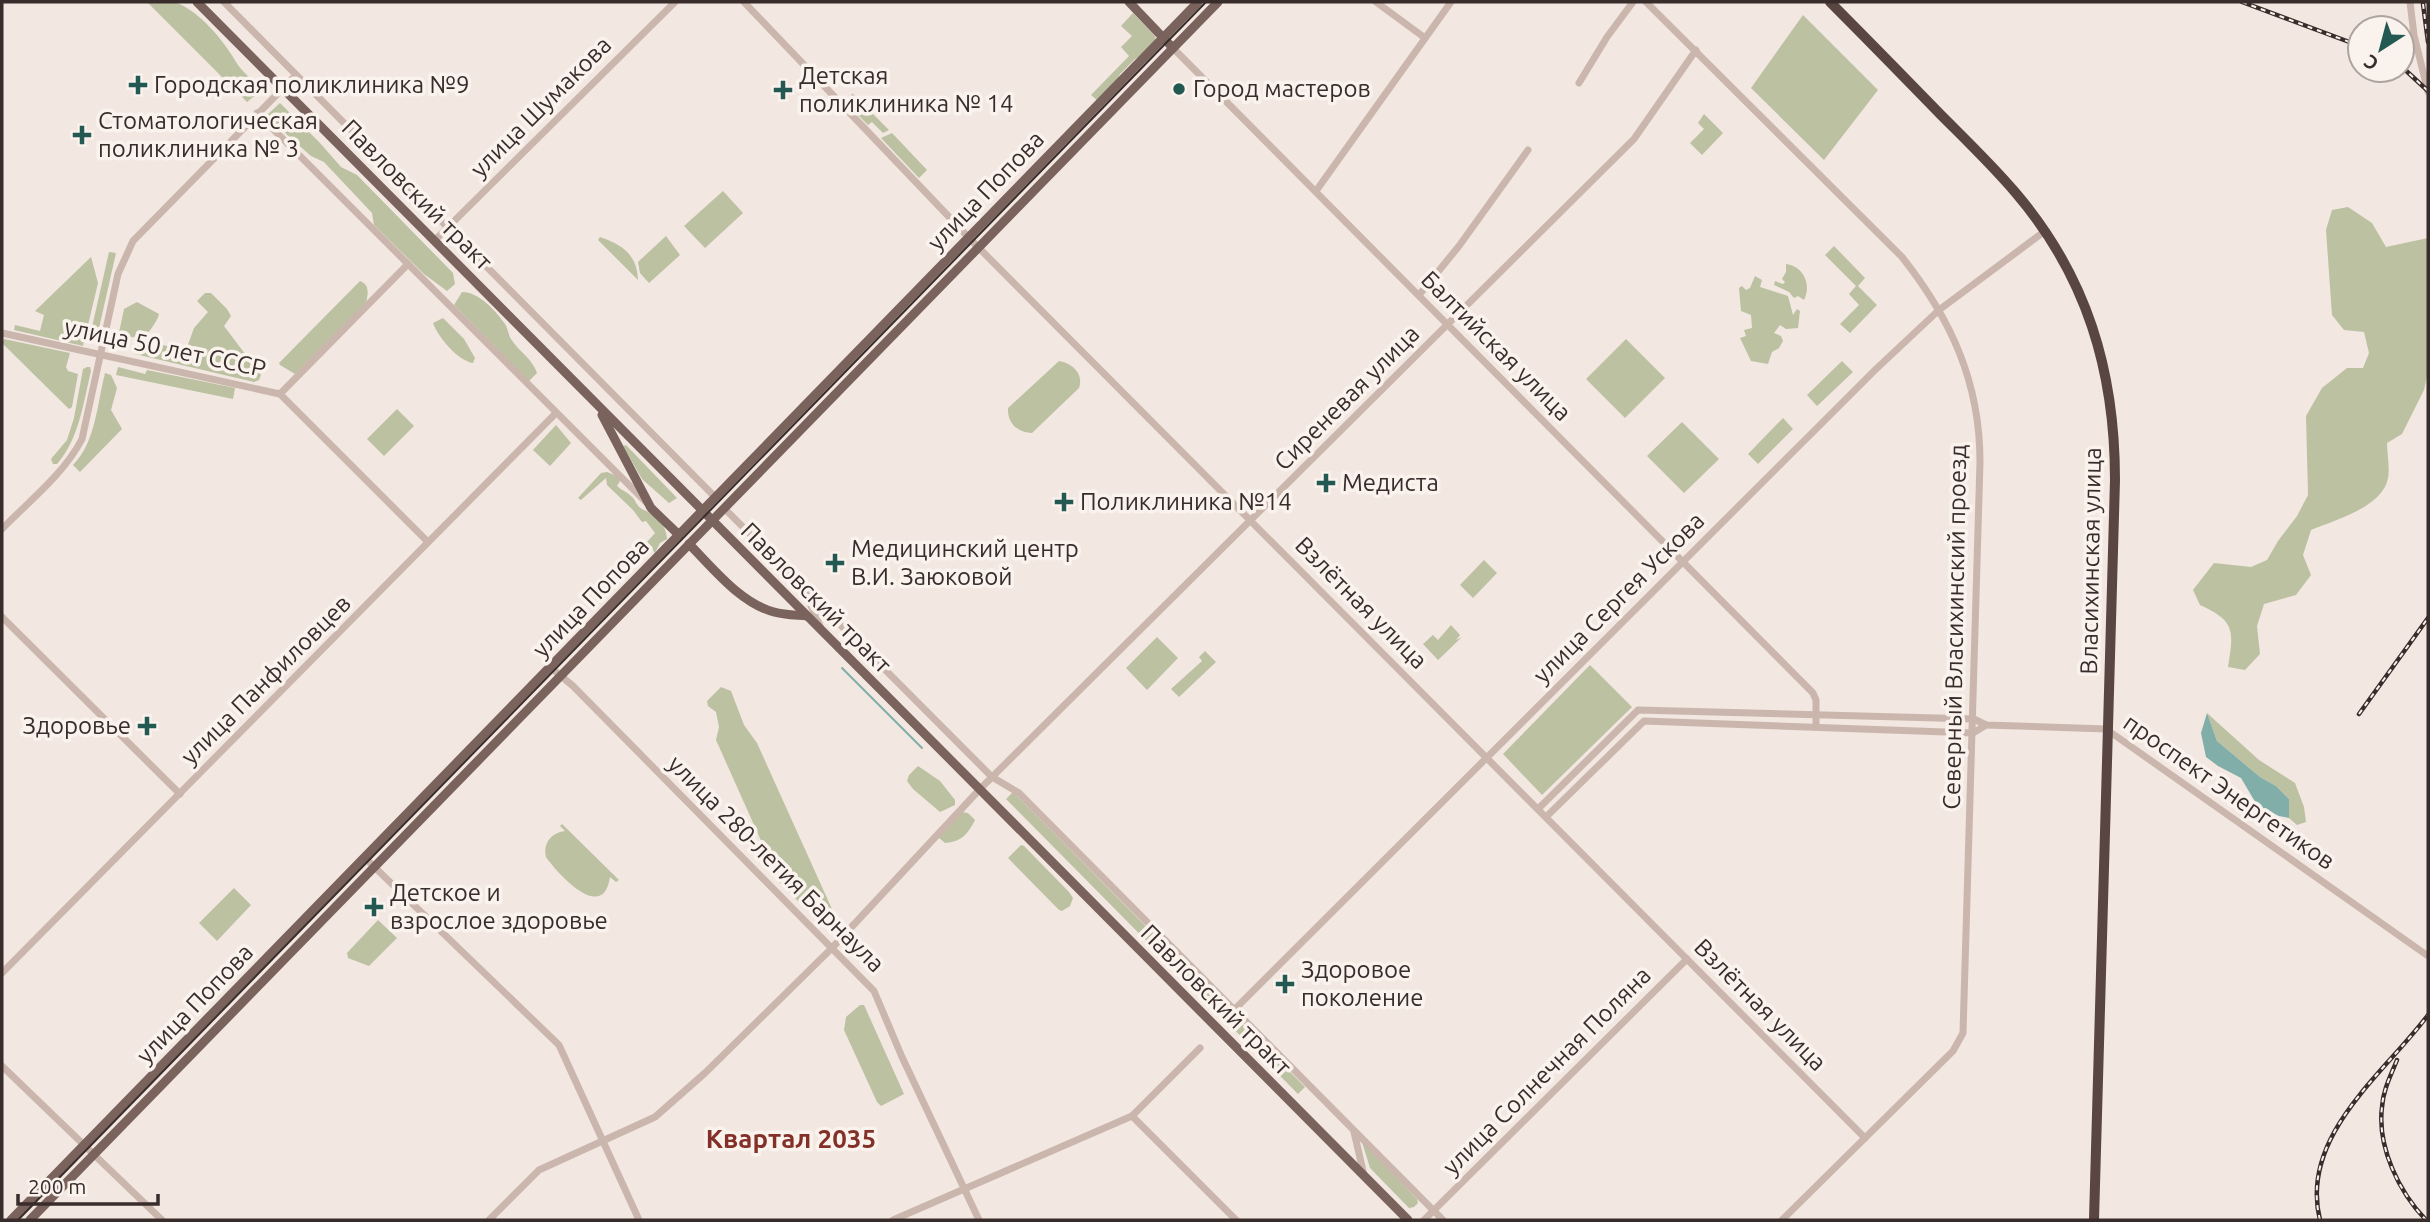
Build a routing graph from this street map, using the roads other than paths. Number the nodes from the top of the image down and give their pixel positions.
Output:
1 (197, 2) edge
2 (224, 2) edge
3 (675, 2) edge
4 (744, 2) edge
5 (1129, 2) edge
6 (1218, 2) edge
7 (1376, 2) edge
8 (1451, 2) edge
9 (1633, 2) edge
10 (1646, 2) edge
11 (1830, 2) edge
12 (2410, 2) edge
13 (1195, 5) edge
14 (1201, 19) junction
15 (1163, 37) junction
16 (1425, 38) junction
17 (1173, 48) junction
18 (1696, 50) junction
19 (296, 75) junction
20 (1579, 83) dead end
21 (282, 88) junction
22 (2428, 92) edge
23 (257, 113) junction
24 (1528, 149) dead end
25 (1316, 191) junction
26 (447, 228) junction
27 (2045, 231) junction
28 (968, 237) junction
29 (434, 241) junction
30 (978, 247) junction
31 (408, 264) junction
32 (1419, 295) junction
33 (1939, 310) junction
34 (1447, 324) junction
35 (2, 333) edge
36 (102, 354) junction
37 (280, 394) junction
38 (815, 395) junction
39 (589, 397) junction
40 (825, 405) junction
41 (556, 413) junction
42 (715, 497) junction
43 (651, 508) junction
44 (724, 508) junction
45 (702, 510) junction
46 (712, 520) junction
47 (1252, 520) junction
48 (2, 529) edge
49 (679, 535) junction
50 (428, 542) junction
51 (689, 544) junction
52 (1684, 562) junction
53 (802, 585) junction
54 (807, 616) junction
55 (2, 617) edge
56 (598, 618) junction
57 (608, 627) junction
58 (823, 633) junction
59 (856, 640) junction
60 (844, 653) junction
61 (550, 667) junction
62 (561, 676) junction
63 (1816, 715) junction
64 (1974, 719) junction
65 (1986, 725) junction
66 (1816, 727) junction
67 (2106, 729) junction
68 (1973, 733) junction
69 (1487, 756) junction
70 (1583, 764) junction
71 (1592, 773) junction
72 (992, 777) junction
73 (980, 789) junction
74 (180, 794) junction
75 (1538, 809) junction
76 (1546, 817) junction
77 (364, 857) junction
78 (374, 867) junction
79 (832, 948) junction
80 (2428, 956) edge
81 (1687, 958) junction
82 (2, 974) edge
83 (1234, 1010) junction
84 (1200, 1048) dead end
85 (2, 1066) edge
86 (1132, 1116) junction
87 (1354, 1132) junction
88 (1865, 1138) junction
89 (604, 1141) junction
90 (84, 1145) junction
91 (94, 1155) junction
92 (1364, 1175) junction
93 (965, 1189) junction
94 (1434, 1211) junction
95 (11, 1220) edge
96 (30, 1220) edge
97 (162, 1220) edge
98 (489, 1220) edge
99 (639, 1220) edge
100 (893, 1220) edge
101 (979, 1220) edge
102 (1236, 1220) edge
103 (1408, 1220) edge
104 (1424, 1220) edge
105 (1443, 1220) edge
106 (1782, 1220) edge
107 (2094, 1220) edge

1 - 21 main road, Павловский тракт
2 - 19 street
3 - 26 street, улица Шумакова
4 - 28 street, Взлётная улица
5 - 15 main road, Балтийская улица
6 - 14 main road, улица Попова
7 - 16 street
8 - 16 street
9 - 20 street
10 - 18 street, Северный Власихинский проезд
11 - 27 highway, Власихинская улица
12 - 22 street
13 - 14 main road
13 - 15 main road, улица Попова
14 - 17 main road, улица Попова
15 - 17 main road, Балтийская улица
15 - 28 main road, улица Попова
16 - 25 street
17 - 25 street, Балтийская улица
17 - 30 main road, улица Попова
18 - 33 street, Северный Власихинский проезд
18 - 34 street, Сиреневая улица
19 - 21 street
19 - 26 street
21 - 23 street
21 - 29 main road, Павловский тракт
23 - 31 street
23 - 36 street
24 - 32 street
25 - 32 street, Балтийская улица
26 - 29 street, улица Шумакова
26 - 42 street
27 - 33 street, улица Сергея Ускова
27 - 67 highway, Власихинская улица
28 - 30 street, Взлётная улица
28 - 38 main road, улица Попова
29 - 39 main road, Павловский тракт
30 - 40 main road, улица Попова
30 - 47 street, Взлётная улица
31 - 37 street
31 - 41 street
32 - 34 street, Балтийская улица
33 - 52 street, улица Сергея Ускова
33 - 64 street, Северный Власихинский проезд
34 - 47 street, Сиреневая улица
34 - 52 street, Балтийская улица
35 - 36 street, улица 50 лет СССР
36 - 37 street, улица 50 лет СССР
36 - 48 street
37 - 50 street, улица 50 лет СССР
38 - 40 main road
38 - 42 main road, улица Попова
39 - 43 main road
39 - 45 main road, Павловский тракт
40 - 44 main road, улица Попова
41 - 43 street
41 - 50 street, улица Панфиловцев
42 - 45 main road, улица Попова
43 - 49 main road
44 - 46 main road, улица Попова
44 - 53 street
45 - 46 main road, Павловский тракт
45 - 49 main road, улица Попова
46 - 51 main road, улица Попова
46 - 54 main road, Павловский тракт
47 - 69 street, Взлётная улица
47 - 72 street, Сиреневая улица
49 - 56 main road, улица Попова
50 - 74 street, улица Панфиловцев
51 - 54 main road
51 - 57 main road, улица Попова
52 - 63 street, Балтийская улица
52 - 69 street, улица Сергея Ускова
53 - 58 street
53 - 59 street
54 - 58 main road, Павловский тракт
55 - 74 street
56 - 57 main road
56 - 61 main road, улица Попова
57 - 62 main road, улица Попова
58 - 60 main road, Павловский тракт
59 - 60 street
59 - 72 street
60 - 73 main road, Павловский тракт
61 - 62 street, улица 280-летия Барнаула
61 - 77 main road, улица Попова
62 - 78 main road, улица Попова
62 - 79 street, улица 280-летия Барнаула
63 - 64 street
63 - 66 street, Балтийская улица
63 - 70 street
64 - 65 street
64 - 68 street, Северный Власихинский проезд
65 - 67 street, проспект Энергетиков
65 - 68 street
66 - 68 street
66 - 71 street
67 - 80 street, проспект Энергетиков
67 - 107 highway, Власихинская улица
68 - 88 street, Северный Власихинский проезд
69 - 75 street, Взлётная улица
69 - 83 street, улица Сергея Ускова
70 - 71 street
70 - 75 street
71 - 76 street
72 - 73 street, Сиреневая улица
72 - 83 street
73 - 79 street, Сиреневая улица
73 - 92 main road, Павловский тракт
74 - 82 street, улица Панфиловцев
75 - 76 street, Взлётная улица
76 - 81 street, Взлётная улица
77 - 78 street
77 - 90 main road, улица Попова
78 - 89 street
78 - 91 main road, улица Попова
79 - 89 street, Сиреневая улица
79 - 93 street, улица 280-летия Барнаула
81 - 88 street, Взлётная улица
81 - 94 street, улица Солнечная Поляна
83 - 87 street
84 - 86 street
85 - 90 street
86 - 93 street
86 - 102 street
87 - 92 street
87 - 94 street
88 - 106 street, Северный Власихинский проезд
89 - 98 street, Сиреневая улица
89 - 99 street
90 - 91 street
90 - 95 main road, улица Попова
91 - 96 main road, улица Попова
91 - 97 street
92 - 103 main road, Павловский тракт
93 - 100 street
93 - 101 street, улица 280-летия Барнаула
94 - 104 street, улица Солнечная Поляна
94 - 105 street

